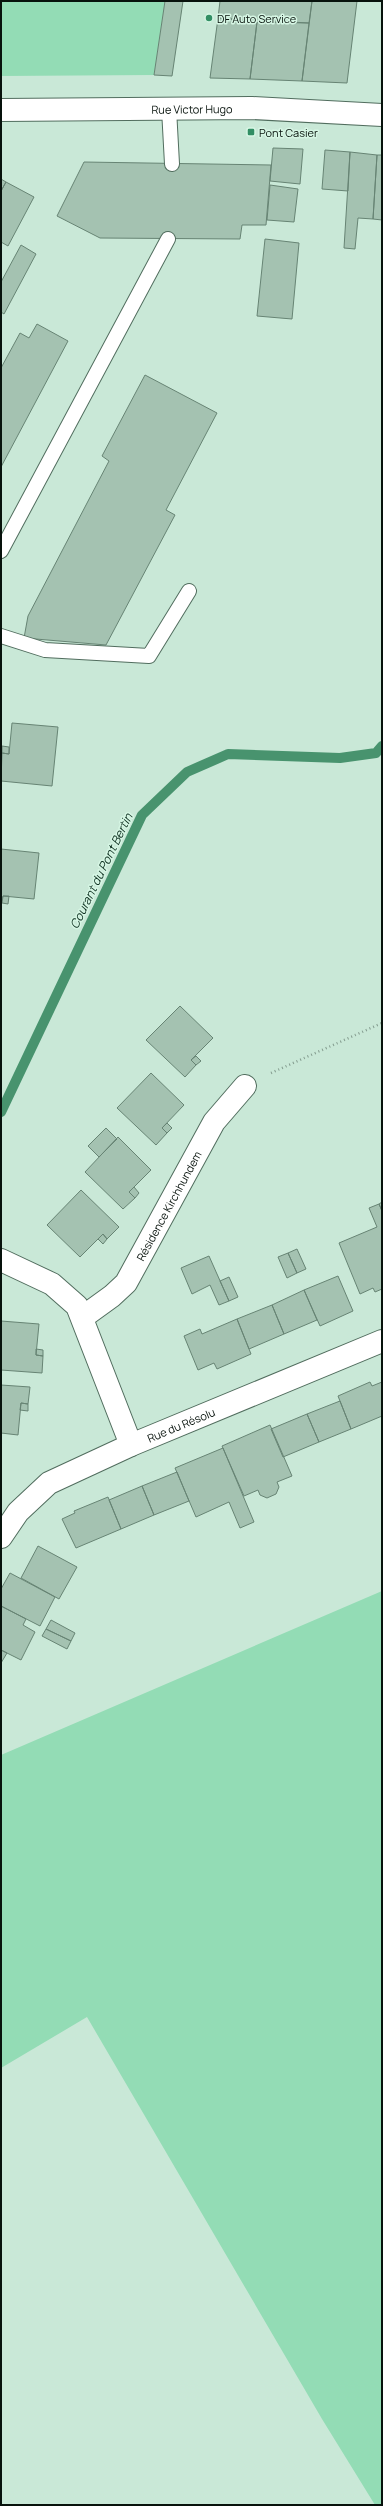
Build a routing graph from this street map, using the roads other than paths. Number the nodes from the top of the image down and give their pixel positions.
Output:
1 (169, 109) junction
2 (1, 110) edge
3 (382, 115) edge
4 (172, 164) dead end
5 (168, 239) dead end
6 (1, 551) edge
7 (189, 591) dead end
8 (1, 636) edge
9 (245, 1086) road end
10 (1, 1260) edge
11 (83, 1317) junction
12 (382, 1340) edge
13 (131, 1445) junction
14 (1, 1537) edge

1 - 2 street, Rue Victor Hugo
1 - 3 street, Rue Victor Hugo
1 - 4 lane
5 - 6 lane
7 - 8 lane
9 - 11 street, Résidence Kirchhundem
10 - 11 street
11 - 13 street
12 - 13 street, Rue du Résolu
13 - 14 street, Rue du Résolu

